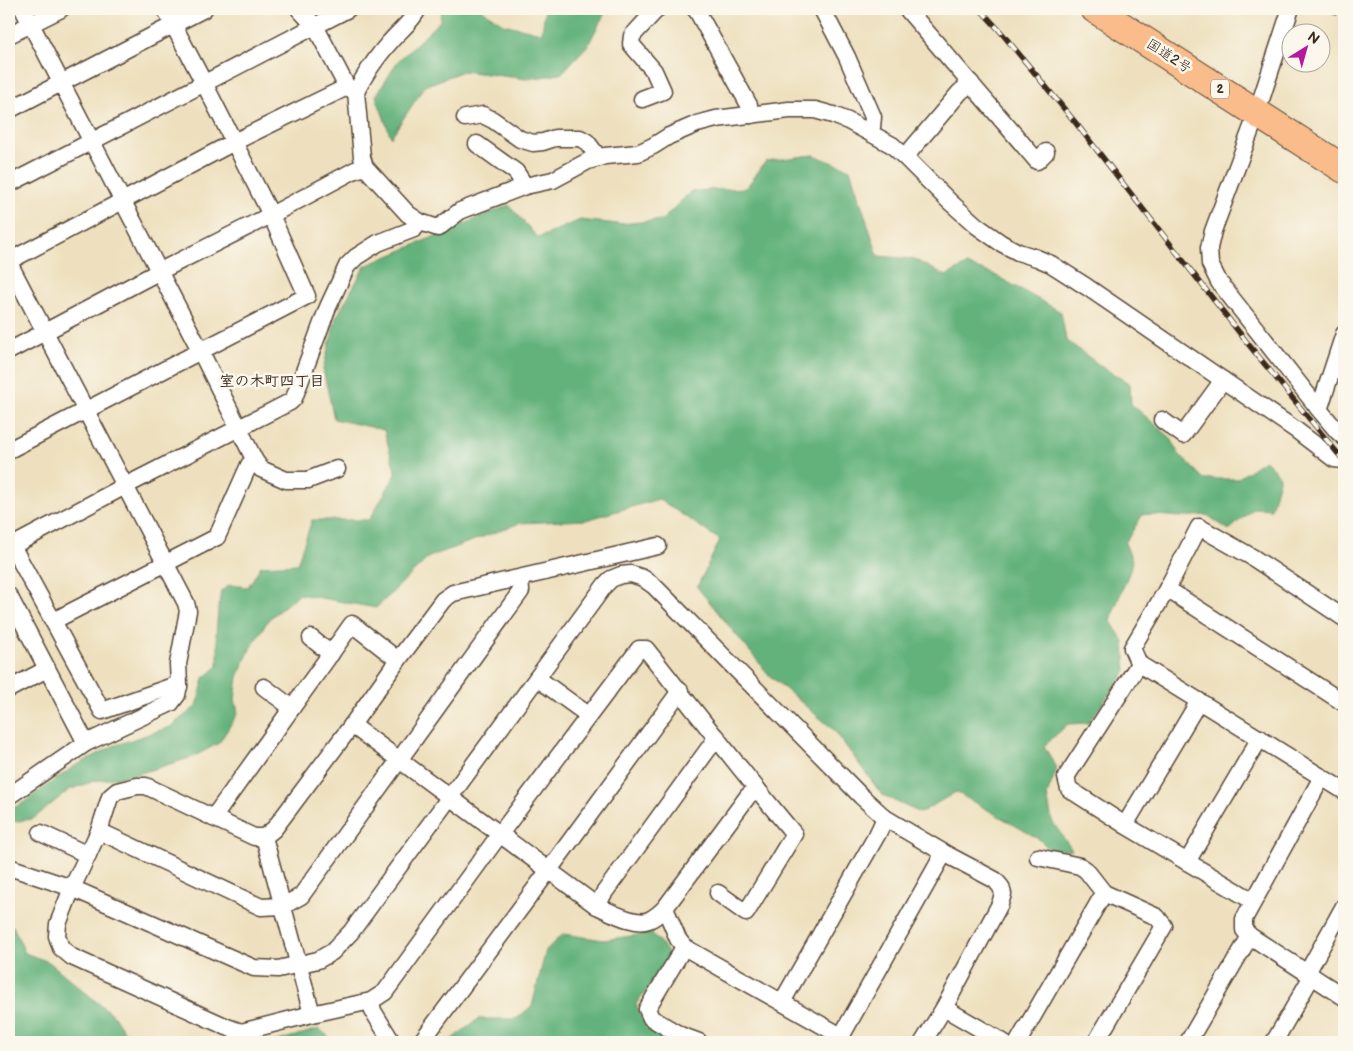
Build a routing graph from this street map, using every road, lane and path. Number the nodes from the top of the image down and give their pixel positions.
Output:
1 (23, 9) edge
2 (61, 9) edge
3 (165, 9) edge
4 (204, 9) edge
5 (299, 9) edge
6 (348, 9) edge
7 (418, 9) edge
8 (657, 9) edge
9 (695, 9) edge
10 (822, 9) edge
11 (907, 9) edge
12 (1095, 9) edge
13 (1290, 9) edge
14 (1326, 9) edge
15 (1344, 18) edge
16 (31, 24) junction
17 (173, 24) junction
18 (315, 26) junction
19 (9, 35) edge
20 (61, 83) junction
21 (204, 83) junction
22 (971, 83) junction
23 (352, 90) junction
24 (642, 99) dead end
25 (9, 110) edge
26 (1256, 112) junction
27 (751, 115) junction
28 (465, 118) dead end
29 (869, 132) junction
30 (92, 142) junction
31 (234, 142) junction
32 (477, 144) dead end
33 (1046, 152) dead end
34 (905, 157) junction
35 (599, 158) junction
36 (365, 167) junction
37 (1344, 169) edge
38 (9, 184) edge
39 (524, 186) junction
40 (122, 201) junction
41 (271, 216) junction
42 (420, 222) junction
43 (9, 262) edge
44 (158, 272) junction
45 (45, 332) junction
46 (1344, 334) edge
47 (200, 350) junction
48 (9, 351) edge
49 (1223, 380) junction
50 (1318, 408) junction
51 (84, 410) junction
52 (1162, 420) dead end
53 (239, 428) junction
54 (1344, 437) edge
55 (9, 450) edge
56 (1344, 460) edge
57 (255, 461) junction
58 (337, 470) dead end
59 (125, 486) junction
60 (10, 543) edge
61 (658, 546) dead end
62 (616, 556) junction
63 (165, 563) junction
64 (15, 564) edge
65 (621, 575) junction
66 (520, 579) junction
67 (1167, 589) junction
68 (9, 596) edge
69 (1344, 618) edge
70 (53, 621) junction
71 (311, 638) dead end
72 (331, 654) junction
73 (398, 660) junction
74 (1139, 664) junction
75 (48, 669) junction
76 (537, 678) junction
77 (179, 687) junction
78 (264, 687) dead end
79 (9, 690) edge
80 (680, 691) junction
81 (1199, 701) junction
82 (1344, 703) edge
83 (292, 708) junction
84 (588, 715) junction
85 (352, 726) junction
86 (717, 737) junction
87 (1260, 738) junction
88 (86, 743) junction
89 (400, 760) junction
90 (1322, 777) junction
91 (757, 789) junction
92 (1344, 791) edge
93 (9, 796) edge
94 (450, 797) junction
95 (213, 818) junction
96 (885, 818) junction
97 (1125, 825) junction
98 (99, 831) junction
99 (41, 833) dead end
100 (500, 834) junction
101 (264, 837) junction
102 (944, 853) junction
103 (88, 855) junction
104 (1038, 858) dead end
105 (1187, 862) junction
106 (9, 867) edge
107 (549, 870) junction
108 (72, 888) junction
109 (718, 893) dead end
110 (1104, 893) junction
111 (1253, 901) junction
112 (282, 906) junction
113 (598, 906) junction
114 (1344, 906) edge
115 (665, 908) junction
116 (1250, 936) junction
117 (684, 947) junction
118 (299, 965) junction
119 (1309, 975) junction
120 (1344, 996) edge
121 (371, 1001) junction
122 (782, 1002) junction
123 (944, 1008) junction
124 (312, 1014) junction
125 (240, 1037) edge
126 (840, 1039) edge
127 (392, 1042) edge
128 (421, 1042) edge
129 (699, 1042) edge
130 (923, 1042) edge
131 (1003, 1042) edge
132 (1018, 1042) edge
133 (1096, 1042) edge
134 (1188, 1042) edge
135 (1274, 1042) edge

1 - 16 street
2 - 16 street
3 - 17 street
4 - 17 street
5 - 18 street
6 - 18 street
7 - 23 street
8 - 24 street
9 - 27 street
10 - 29 street
11 - 22 street
12 - 26 highway, 国道2号 / 2
13 - 26 street
14 - 15 path
16 - 19 street
16 - 20 street
17 - 20 street
17 - 21 street
18 - 21 street
18 - 23 street
20 - 25 street
20 - 30 street
21 - 30 street
21 - 31 street
22 - 33 street
22 - 34 street
23 - 31 street
23 - 36 street
26 - 37 highway, 国道2号 / 2
26 - 50 street
27 - 29 street
27 - 35 street
28 - 35 street
29 - 34 street
30 - 38 street
30 - 40 street
31 - 40 street
31 - 41 street
32 - 39 street
34 - 49 street
35 - 39 street
36 - 41 street
36 - 42 street
39 - 42 street
40 - 43 street
40 - 44 street
41 - 44 street
41 - 47 street
42 - 53 street
43 - 45 street
44 - 45 street
44 - 47 street
45 - 48 street
45 - 51 street
46 - 50 street
47 - 51 street
47 - 53 street
49 - 52 street
49 - 56 street
50 - 54 street
51 - 55 street
51 - 59 street
53 - 57 street
53 - 59 street
57 - 58 street
57 - 63 street
59 - 60 street
59 - 63 street
60 - 64 street
61 - 62 street
62 - 65 street
62 - 66 street
63 - 70 street
63 - 77 street
64 - 70 street
65 - 76 street
65 - 96 street
66 - 73 street
66 - 89 street
67 - 69 street
67 - 74 street
67 - 82 street
68 - 75 street
70 - 77 street
71 - 72 street
72 - 73 street
72 - 83 street
73 - 85 street
74 - 81 street
74 - 97 street
75 - 79 street
75 - 88 street
76 - 84 street
76 - 94 street
77 - 88 street
78 - 83 street
80 - 84 street
80 - 86 street
80 - 107 street
81 - 87 street
81 - 97 street
83 - 95 street
84 - 100 street
85 - 89 street
85 - 101 street
86 - 91 street
86 - 113 street
87 - 90 street
87 - 105 street
88 - 93 street
89 - 94 street
89 - 112 street
90 - 92 street
90 - 111 street
91 - 109 street
91 - 115 street
94 - 100 street
94 - 118 street
95 - 98 street
95 - 101 street
96 - 102 street
96 - 122 street
97 - 105 street
98 - 103 street
98 - 112 street
99 - 103 street
100 - 107 street
100 - 121 street
101 - 112 street
102 - 123 street
102 - 126 street
103 - 108 street
104 - 110 street
105 - 111 street
106 - 108 street
107 - 113 street
107 - 128 street
108 - 118 street
108 - 125 street
110 - 132 street
110 - 133 street
111 - 116 street
112 - 118 street
113 - 115 street
114 - 119 street
115 - 117 street
116 - 119 street
116 - 134 street
117 - 122 street
117 - 129 street
118 - 124 street
119 - 120 street
119 - 135 street
121 - 124 street
121 - 127 street
122 - 126 street
123 - 130 street
123 - 131 street
124 - 125 street

